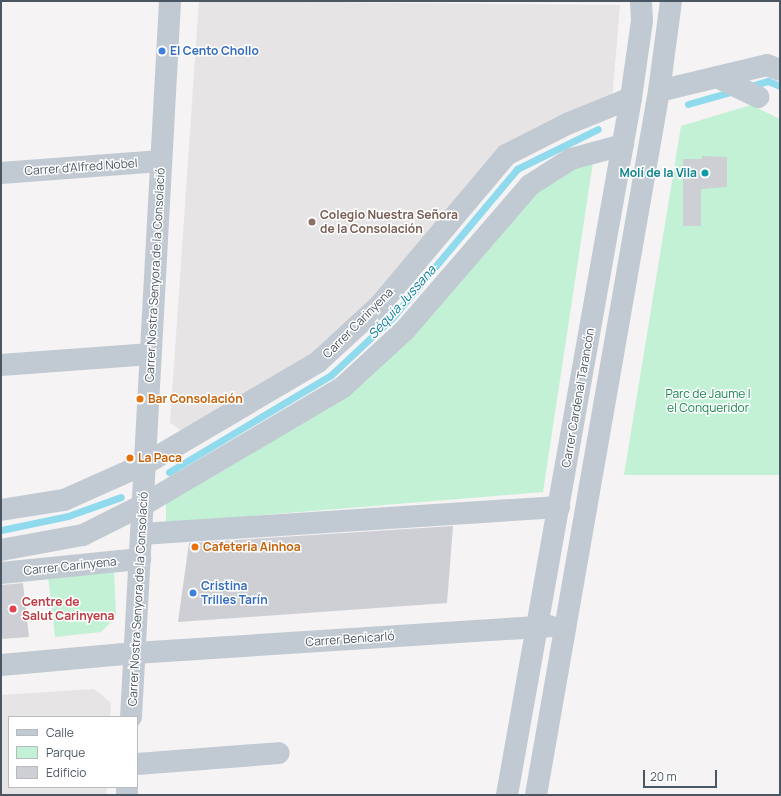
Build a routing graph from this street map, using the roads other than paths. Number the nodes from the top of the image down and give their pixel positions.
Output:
1 (170, 1) edge
2 (641, 1) edge
3 (671, 1) edge
4 (780, 70) edge
5 (722, 79) junction
6 (660, 92) junction
7 (758, 97) dead end
8 (631, 98) junction
9 (623, 145) junction
10 (161, 161) junction
11 (1, 173) edge
12 (151, 354) junction
13 (1, 365) edge
14 (145, 464) junction
15 (143, 505) junction
16 (559, 507) junction
17 (1, 510) edge
18 (141, 534) junction
19 (1, 550) edge
20 (140, 559) junction
21 (1, 573) edge
22 (566, 626) junction
23 (537, 627) junction
24 (135, 653) junction
25 (1, 664) edge
26 (131, 716) edge
27 (279, 753) dead end
28 (138, 764) edge
29 (507, 795) edge
30 (536, 795) edge

1 - 10 street, Carrer Nostra Senyora de la Consolació
2 - 8 street, Carrer Cardenal Tarancón
3 - 6 street
4 - 5 street
5 - 6 street
5 - 7 street
6 - 22 street
8 - 9 street, Carrer Cardenal Tarancón
8 - 14 street, Carrer Carinyena
9 - 15 street, Carrer Carinyena
9 - 16 street, Carrer Cardenal Tarancón
10 - 11 street, Carrer d'Alfred Nobel
10 - 12 street, Carrer Nostra Senyora de la Consolació
12 - 13 street
12 - 14 street, Carrer Nostra Senyora de la Consolació
14 - 15 street, Carrer Nostra Senyora de la Consolació
14 - 17 street, Carrer Carinyena
15 - 18 street, Carrer Nostra Senyora de la Consolació
15 - 19 street, Carrer Carinyena
16 - 18 street
16 - 23 street, Carrer Cardenal Tarancón
18 - 20 street, Carrer Nostra Senyora de la Consolació
20 - 21 street, Carrer Carinyena
20 - 24 street, Carrer Nostra Senyora de la Consolació
22 - 23 street, Carrer Benicarló
22 - 30 street
23 - 24 street, Carrer Benicarló
23 - 29 street, Carrer Cardenal Tarancón
24 - 25 street, Carrer Benicarló
24 - 26 street, Carrer Nostra Senyora de la Consolació
27 - 28 street

